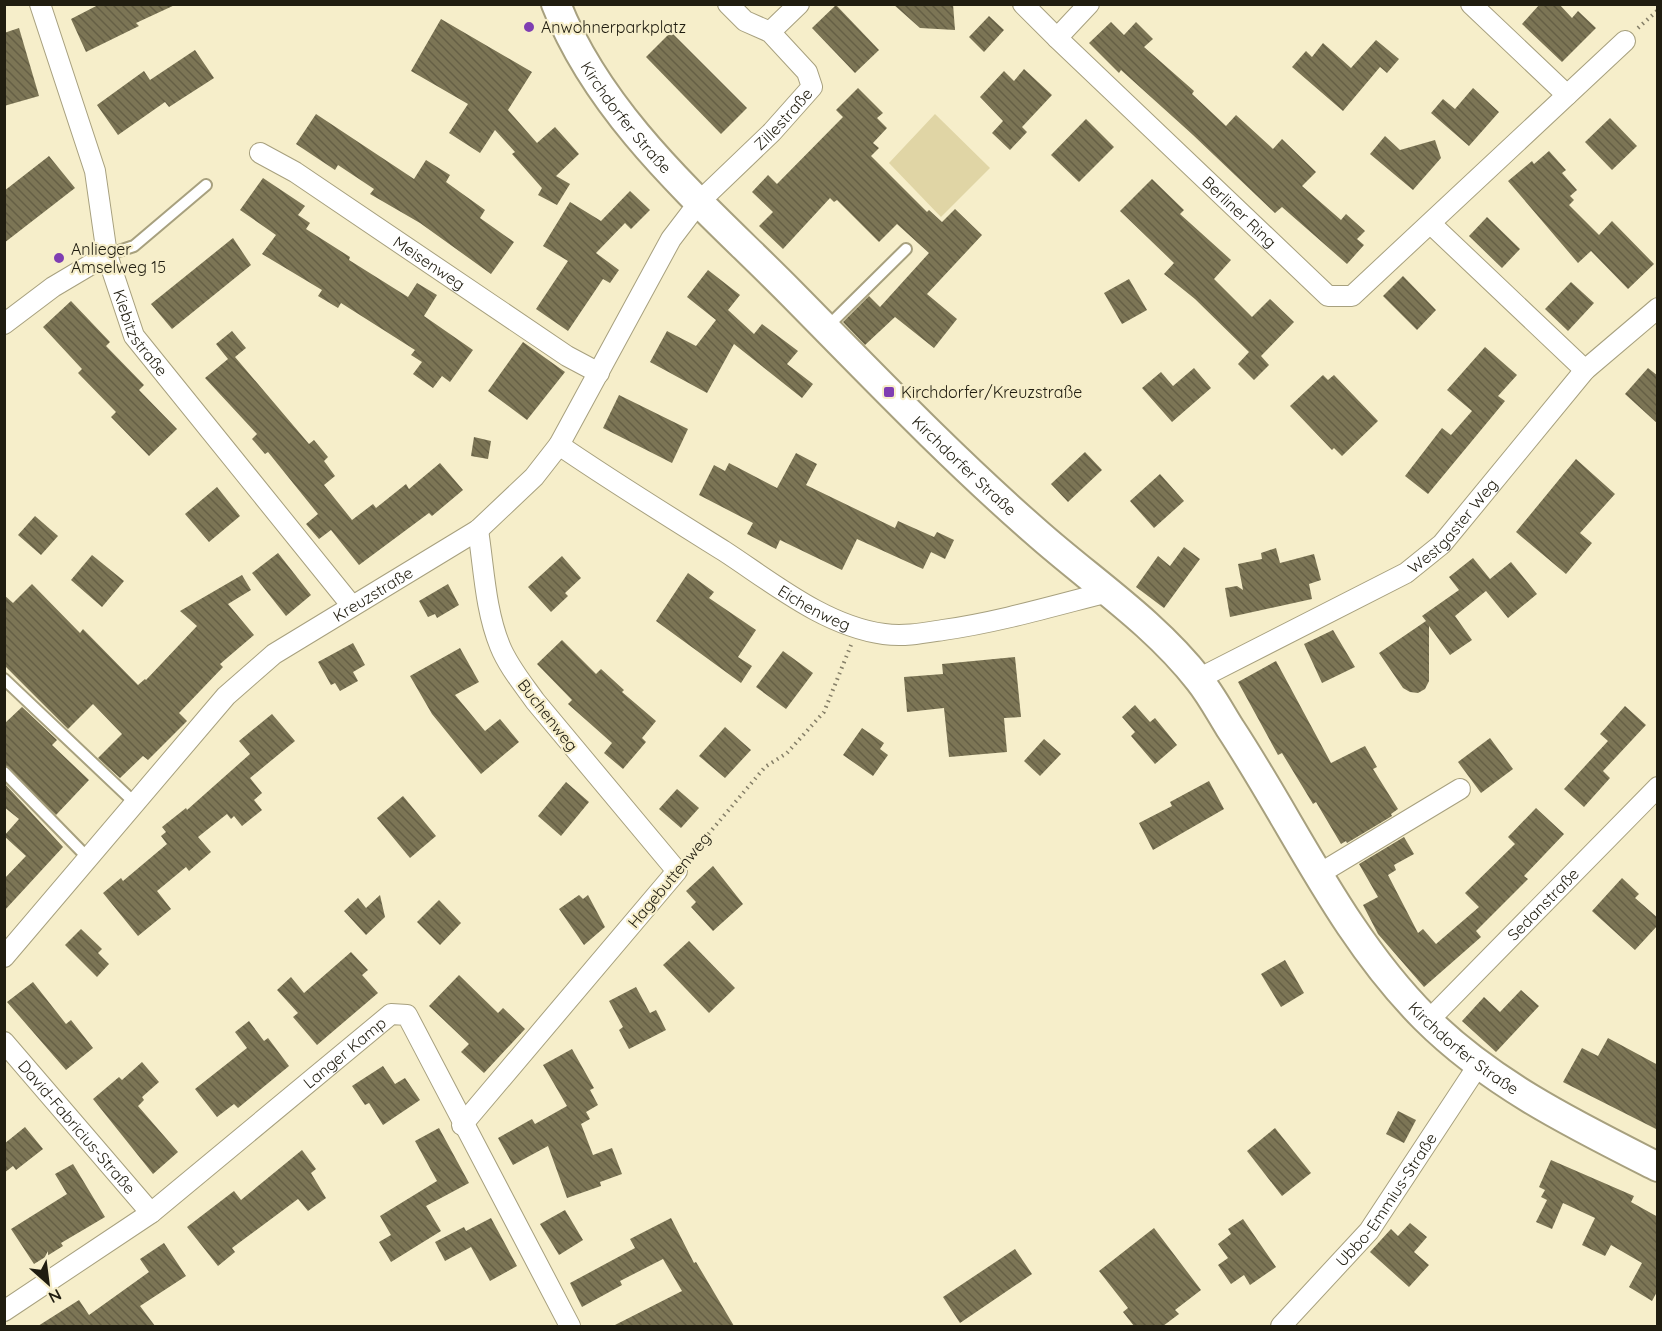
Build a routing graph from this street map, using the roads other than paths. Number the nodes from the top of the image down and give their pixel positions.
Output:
1 (40, 4) edge
2 (556, 4) edge
3 (728, 4) edge
4 (799, 4) edge
5 (1023, 4) edge
6 (1089, 4) edge
7 (1471, 4) edge
8 (770, 32) junction
9 (1057, 38) junction
10 (1625, 41) road end
11 (1567, 95) junction
12 (260, 153) dead end
13 (206, 185) dead end
14 (700, 201) junction
15 (1431, 224) junction
16 (906, 249) dead end
17 (106, 255) junction
18 (1658, 309) edge
19 (4, 324) edge
20 (826, 328) junction
21 (1585, 370) junction
22 (599, 373) junction
23 (559, 445) junction
24 (478, 530) junction
25 (1108, 592) junction
26 (352, 606) junction
27 (4, 679) edge
28 (1198, 679) junction
29 (4, 772) edge
30 (1658, 787) edge
31 (1460, 789) dead end
32 (135, 803) junction
33 (88, 858) junction
34 (677, 871) joint
35 (1319, 874) junction
36 (4, 957) edge
37 (1428, 1021) junction
38 (4, 1042) edge
39 (1479, 1064) junction
40 (462, 1125) junction
41 (1658, 1167) edge
42 (151, 1213) junction
43 (4, 1311) edge
44 (570, 1326) edge
45 (1281, 1326) edge

1 - 17 street, Kiebitzstraße
2 - 14 street, Kirchdorfer Straße
3 - 8 street
4 - 8 street
5 - 9 street, Berliner Ring
6 - 9 street
7 - 11 street
8 - 14 street, Zillestraße
9 - 15 street, Berliner Ring
10 - 11 street, Berliner Ring
11 - 15 street, Berliner Ring
12 - 22 street, Meisenweg
13 - 17 lane
14 - 20 street, Kirchdorfer Straße
14 - 22 street, Kreuzstraße
15 - 21 street
16 - 20 lane
17 - 19 street
17 - 26 street, Kiebitzstraße
18 - 21 street, Westgaster Weg
20 - 25 street, Kirchdorfer Straße
21 - 28 street, Westgaster Weg
22 - 23 street, Kreuzstraße
23 - 24 street, Kreuzstraße
23 - 25 street, Eichenweg
24 - 26 street, Kreuzstraße
24 - 34 street, Buchenweg
25 - 28 street, Kirchdorfer Straße
26 - 32 street, Kreuzstraße
27 - 32 lane
28 - 35 street, Kirchdorfer Straße
29 - 33 lane
30 - 37 street, Sedanstraße
31 - 35 street
32 - 33 street, Kreuzstraße
33 - 36 street, Kreuzstraße
34 - 40 street, Hagebuttenweg
35 - 37 street, Kirchdorfer Straße
37 - 39 street, Kirchdorfer Straße
38 - 42 street, David-Fabricius-Straße
39 - 41 street, Kirchdorfer Straße
39 - 45 street, Ubbo-Emmius-Straße
40 - 42 street, Langer Kamp
40 - 44 street, Langer Kamp
42 - 43 street, Langer Kamp

